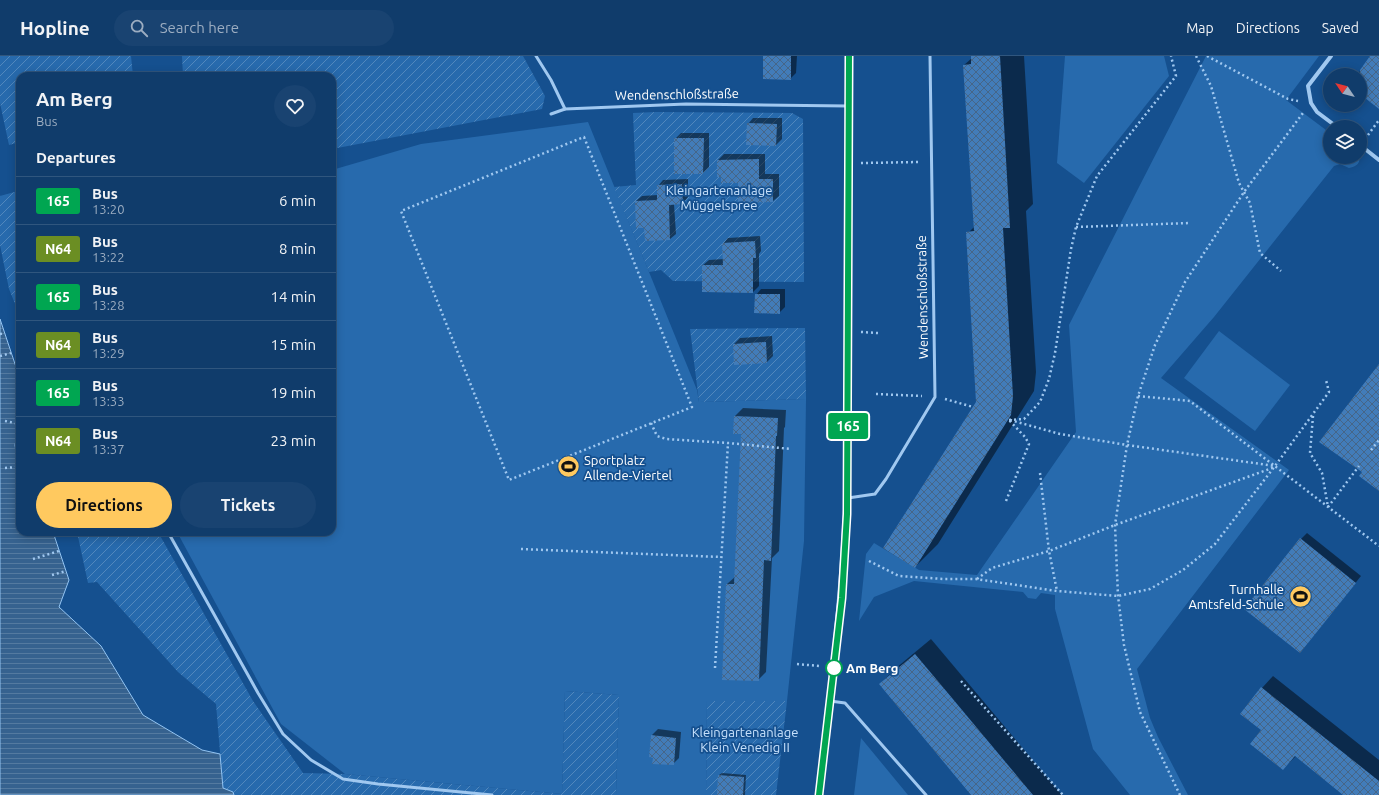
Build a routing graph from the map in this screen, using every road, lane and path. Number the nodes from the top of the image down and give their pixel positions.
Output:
1 (536, 56) edge
2 (849, 56) edge
3 (930, 56) edge
4 (1171, 56) edge
5 (1196, 56) edge
6 (1208, 56) edge
7 (1331, 56) edge
8 (1310, 103) junction
9 (849, 106) junction
10 (565, 109) junction
11 (551, 114) dead end
12 (1327, 120) edge
13 (1379, 120) edge
14 (1367, 136) edge
15 (1367, 151) edge
16 (1379, 160) edge
17 (931, 162) junction
18 (849, 164) junction
19 (1244, 192) junction
20 (1190, 223) dead end
21 (1076, 227) junction
22 (1281, 271) dead end
23 (5, 333) dead end
24 (0, 334) edge
25 (11, 353) dead end
26 (0, 356) edge
27 (1326, 380) dead end
28 (876, 394) dead end
29 (935, 396) junction
30 (1138, 396) junction
31 (973, 407) dead end
32 (1313, 415) junction
33 (5, 420) dead end
34 (1008, 420) junction
35 (16, 423) edge
36 (651, 423) junction
37 (1379, 440) edge
38 (728, 443) junction
39 (1126, 445) junction
40 (791, 449) dead end
41 (1371, 450) dead end
42 (1275, 466) junction
43 (1359, 466) dead end
44 (16, 467) edge
45 (5, 468) dead end
46 (1040, 473) dead end
47 (847, 498) junction
48 (1006, 501) dead end
49 (1328, 507) junction
50 (1115, 524) junction
51 (170, 536) edge
52 (1379, 546) edge
53 (521, 549) dead end
54 (59, 551) dead end
55 (1050, 551) junction
56 (721, 557) junction
57 (33, 559) dead end
58 (869, 561) dead end
59 (66, 571) dead end
60 (52, 575) dead end
61 (976, 579) junction
62 (1057, 591) junction
63 (1118, 596) junction
64 (797, 664) dead end
65 (819, 666) dead end
66 (715, 668) dead end
67 (962, 681) dead end
68 (830, 701) junction
69 (492, 795) edge
70 (819, 795) edge
71 (926, 795) edge
72 (1062, 795) edge
73 (1180, 795) edge

1 - 10 lane
2 - 9 street
3 - 17 lane, Wendenschloßstraße
4 - 21 path
5 - 19 path
6 - 8 path
7 - 8 street
8 - 12 street
8 - 19 path
9 - 10 lane, Wendenschloßstraße
9 - 18 street
10 - 11 lane, Wendenschloßstraße
13 - 14 path
15 - 16 street
17 - 18 path
17 - 29 lane, Wendenschloßstraße
18 - 47 street
19 - 22 path
19 - 30 path
20 - 21 path
21 - 34 path
23 - 24 path
25 - 26 path
27 - 32 path
28 - 29 path
29 - 31 path
29 - 47 lane
30 - 39 path
30 - 42 path
32 - 42 path
32 - 49 path
33 - 35 path
34 - 39 path
34 - 48 path
36 - 36 path
36 - 38 path
37 - 41 path
38 - 40 path
38 - 56 path
39 - 42 path
39 - 50 path
42 - 49 path
42 - 50 path
42 - 63 path
43 - 49 path
44 - 45 path
46 - 55 path
47 - 68 street
49 - 52 path
50 - 55 path
50 - 63 path
51 - 69 lane
53 - 56 path
54 - 57 path
55 - 61 path
55 - 62 path
56 - 66 path
58 - 61 path
59 - 60 path
61 - 62 path
62 - 63 path
63 - 73 path
64 - 65 path
67 - 72 path
68 - 70 street
68 - 71 lane

